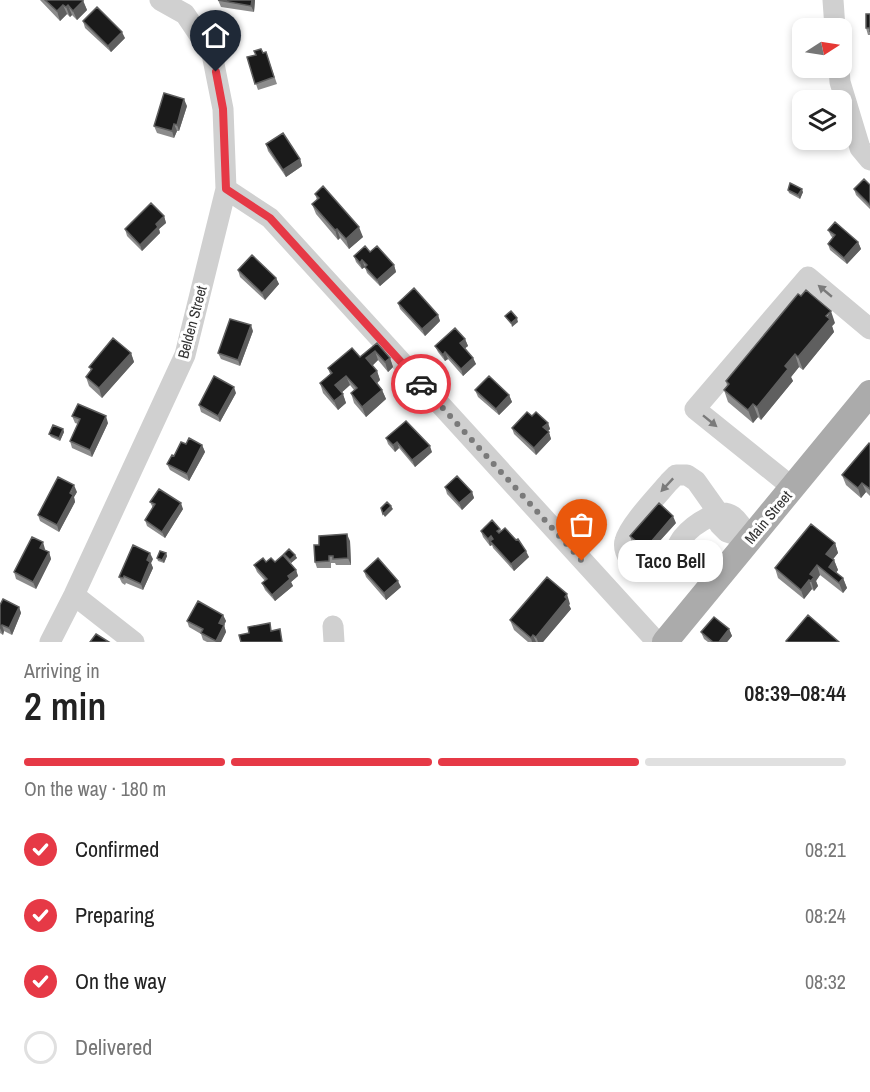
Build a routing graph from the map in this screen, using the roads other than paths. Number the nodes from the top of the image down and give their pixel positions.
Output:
1 (160, 0) edge
2 (833, 0) edge
3 (835, 18) edge
4 (840, 78) edge
5 (870, 160) edge
6 (226, 189) junction
7 (870, 329) edge
8 (870, 393) edge
9 (792, 487) junction
10 (718, 512) junction
11 (749, 539) junction
12 (74, 595) junction
13 (50, 642) edge
14 (134, 642) edge
15 (657, 642) edge
16 (665, 642) edge

1 - 6 street, Belden Street
2 - 3 street
4 - 5 street
6 - 12 street, Belden Street
6 - 15 street
7 -> 9 street
8 - 9 main road, Main Street
9 - 11 main road, Main Street
10 -> 10 street
10 - 11 street
11 - 16 main road, Main Street
12 - 13 street, Belden Street
12 - 14 street

